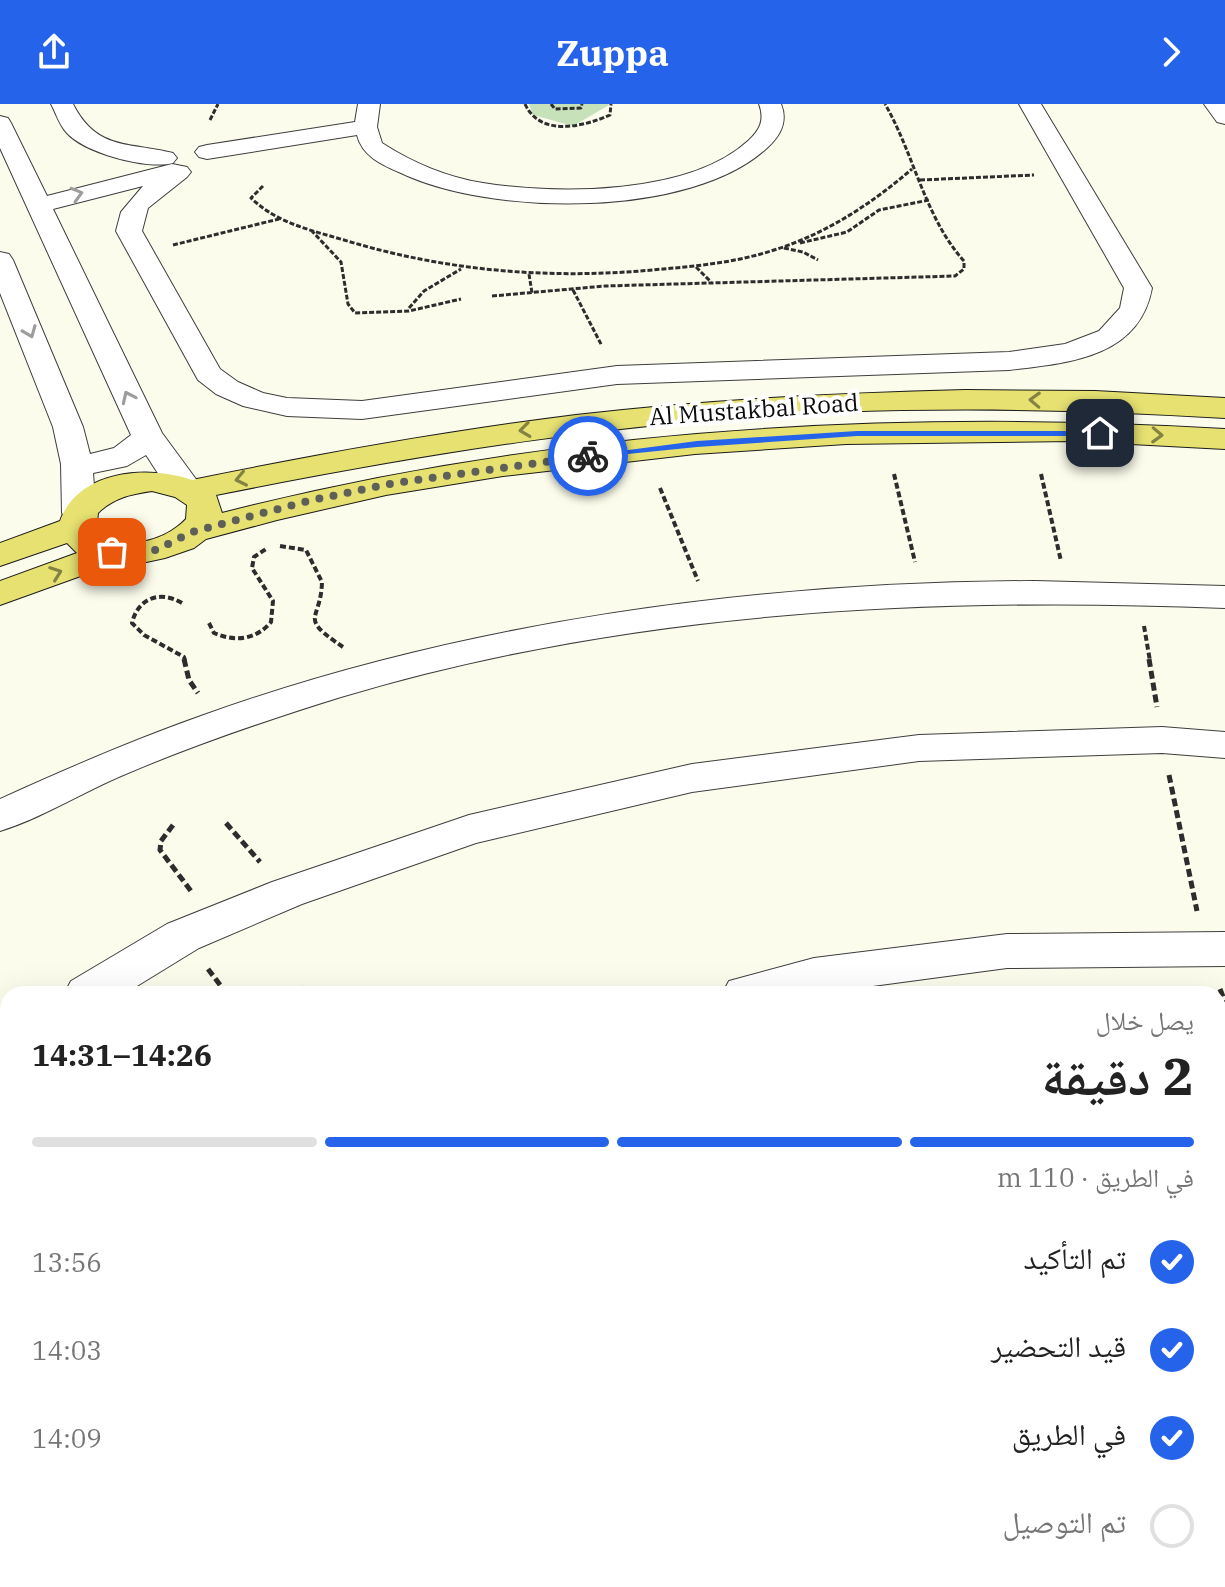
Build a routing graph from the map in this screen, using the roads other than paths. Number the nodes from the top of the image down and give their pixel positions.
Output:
1 (62, 104) edge
2 (770, 104) edge
3 (1030, 104) edge
4 (1215, 104) edge
5 (1225, 117) edge
6 (0, 123) edge
7 (369, 125) edge
8 (170, 165) junction
9 (94, 167) dead end
10 (39, 187) junction
11 (0, 260) edge
12 (1225, 408) edge
13 (147, 435) junction
14 (1225, 439) edge
15 (77, 464) junction
16 (292, 469) junction
17 (189, 488) junction
18 (308, 501) junction
19 (77, 520) junction
20 (192, 532) junction
21 (112, 552) junction
22 (0, 555) edge
23 (0, 594) edge
24 (1225, 597) edge
25 (1225, 745) edge
26 (0, 816) edge
27 (1215, 948) edge
28 (101, 986) edge
29 (776, 986) edge

1 - 8 street
2 - 7 street
3 - 8 street
4 - 5 street
6 - 10 street
7 - 8 street
8 - 9 street
10 -> 8 street
13 -> 10 street
11 -> 15 street
12 -> 16 main road, Al Mustakbal Road
13 - 15 street
13 - 17 street
18 -> 14 main road, Al Mustakbal Road
15 - 19 street
16 -> 17 main road, Al Mustakbal Road
16 - 18 main road
17 - 19 main road, Al Mustakbal Road
17 - 20 main road
18 - 20 main road, Al Mustakbal Road
19 - 21 main road
19 - 22 main road, Al Mustakbal Road
20 - 21 main road, Al Mustakbal Road
23 -> 21 main road
24 - 26 street
25 - 28 street
27 - 29 street

